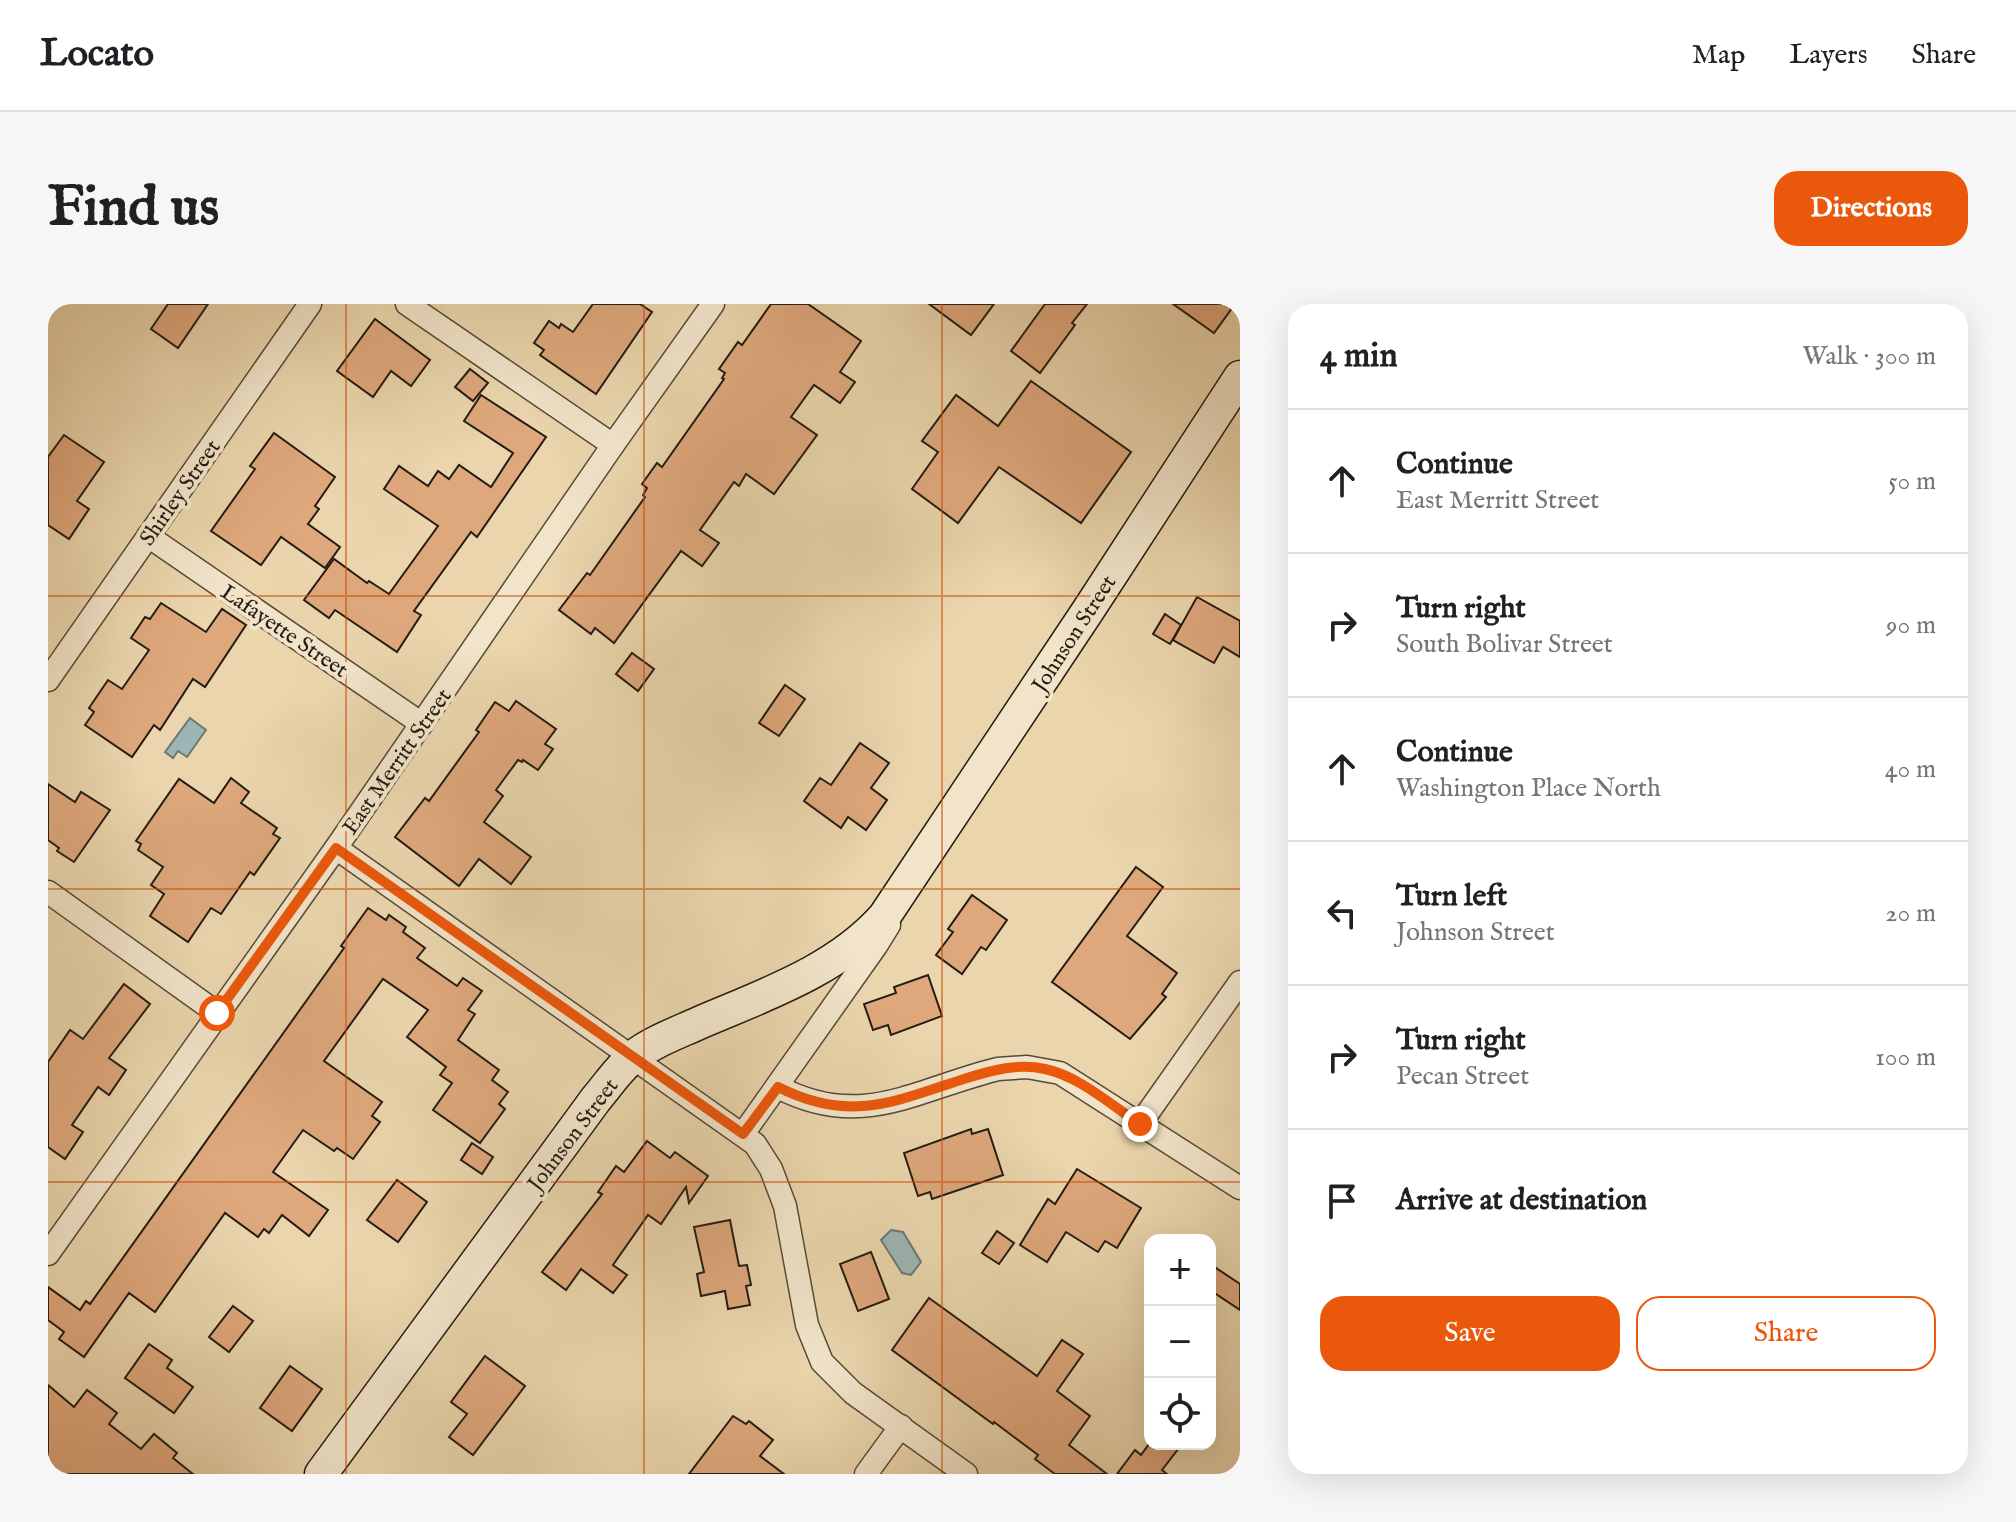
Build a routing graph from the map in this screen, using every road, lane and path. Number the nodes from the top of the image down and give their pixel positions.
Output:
1 (310, 304) edge
2 (407, 304) edge
3 (713, 304) edge
4 (1240, 377) edge
5 (613, 445) junction
6 (148, 536) junction
7 (48, 680) edge
8 (422, 724) junction
9 (336, 848) junction
10 (905, 889) junction
11 (48, 892) edge
12 (1240, 982) edge
13 (217, 1013) junction
14 (633, 1057) junction
15 (778, 1087) junction
16 (1140, 1124) junction
17 (743, 1134) junction
18 (1240, 1188) edge
19 (48, 1254) edge
20 (901, 1426) junction
21 (321, 1474) edge
22 (866, 1474) edge
23 (966, 1474) edge

1 - 6 street, Shirley Street
2 - 5 street
3 - 5 street, East Merritt Street
4 - 10 street, Johnson Street
5 - 8 street, East Merritt Street
6 - 7 street, Shirley Street
6 - 8 street, Lafayette Street
8 - 9 street, East Merritt Street
9 - 13 street, East Merritt Street
9 - 14 street
10 - 14 street, Johnson Street
10 - 15 street, Johnson Street
11 - 13 street
12 - 16 street
13 - 19 street, East Merritt Street
14 - 17 street
14 - 21 street, Johnson Street
15 - 16 street
15 - 17 street, Johnson Street
16 - 18 street
17 - 20 street
20 - 22 street
20 - 23 street

